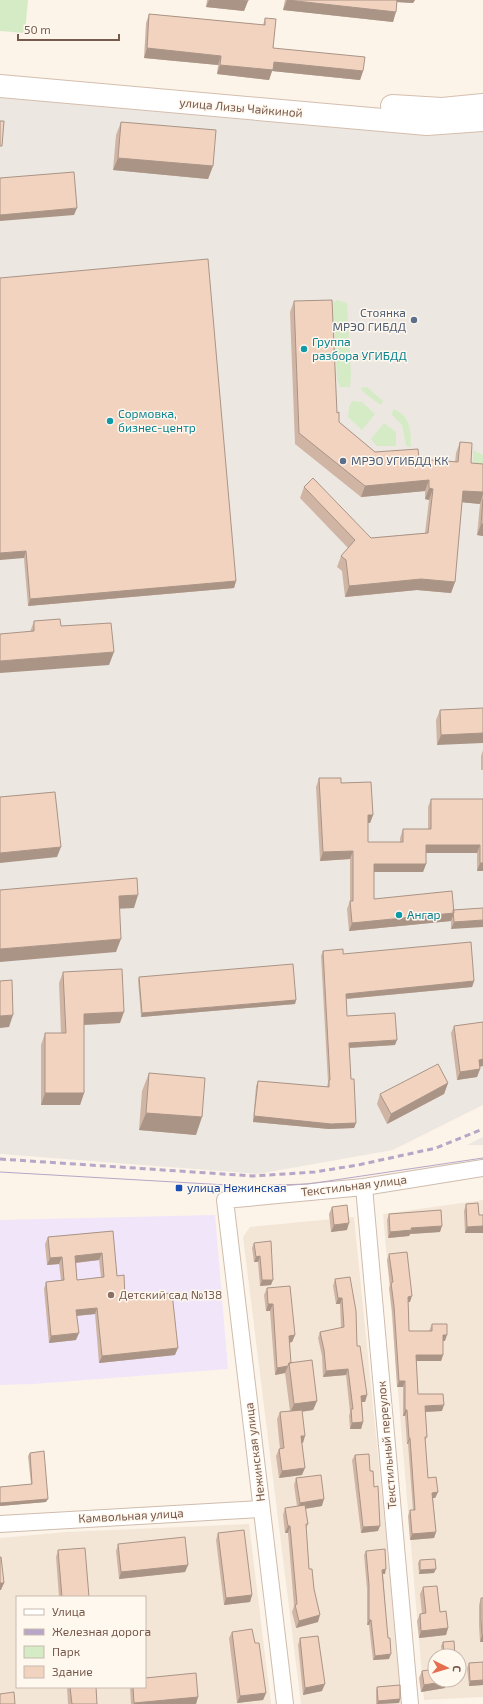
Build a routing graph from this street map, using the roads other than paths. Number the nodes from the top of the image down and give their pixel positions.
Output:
1 (0, 72) edge
2 (0, 86) edge
3 (483, 105) edge
4 (483, 120) edge
5 (483, 1168) edge
6 (364, 1186) junction
7 (225, 1200) joint
8 (262, 1509) junction
9 (0, 1524) edge
10 (285, 1704) edge
11 (410, 1704) edge

1 - 3 main road, улица Лизы Чайкиной
2 - 4 main road, улица Лизы Чайкиной
5 - 6 street, Текстильная улица
6 - 7 street, Текстильная улица
6 - 11 street, Текстильный переулок
7 - 8 street, Нежинская улица
8 - 9 street, Камвольная улица
8 - 10 street, Нежинская улица

